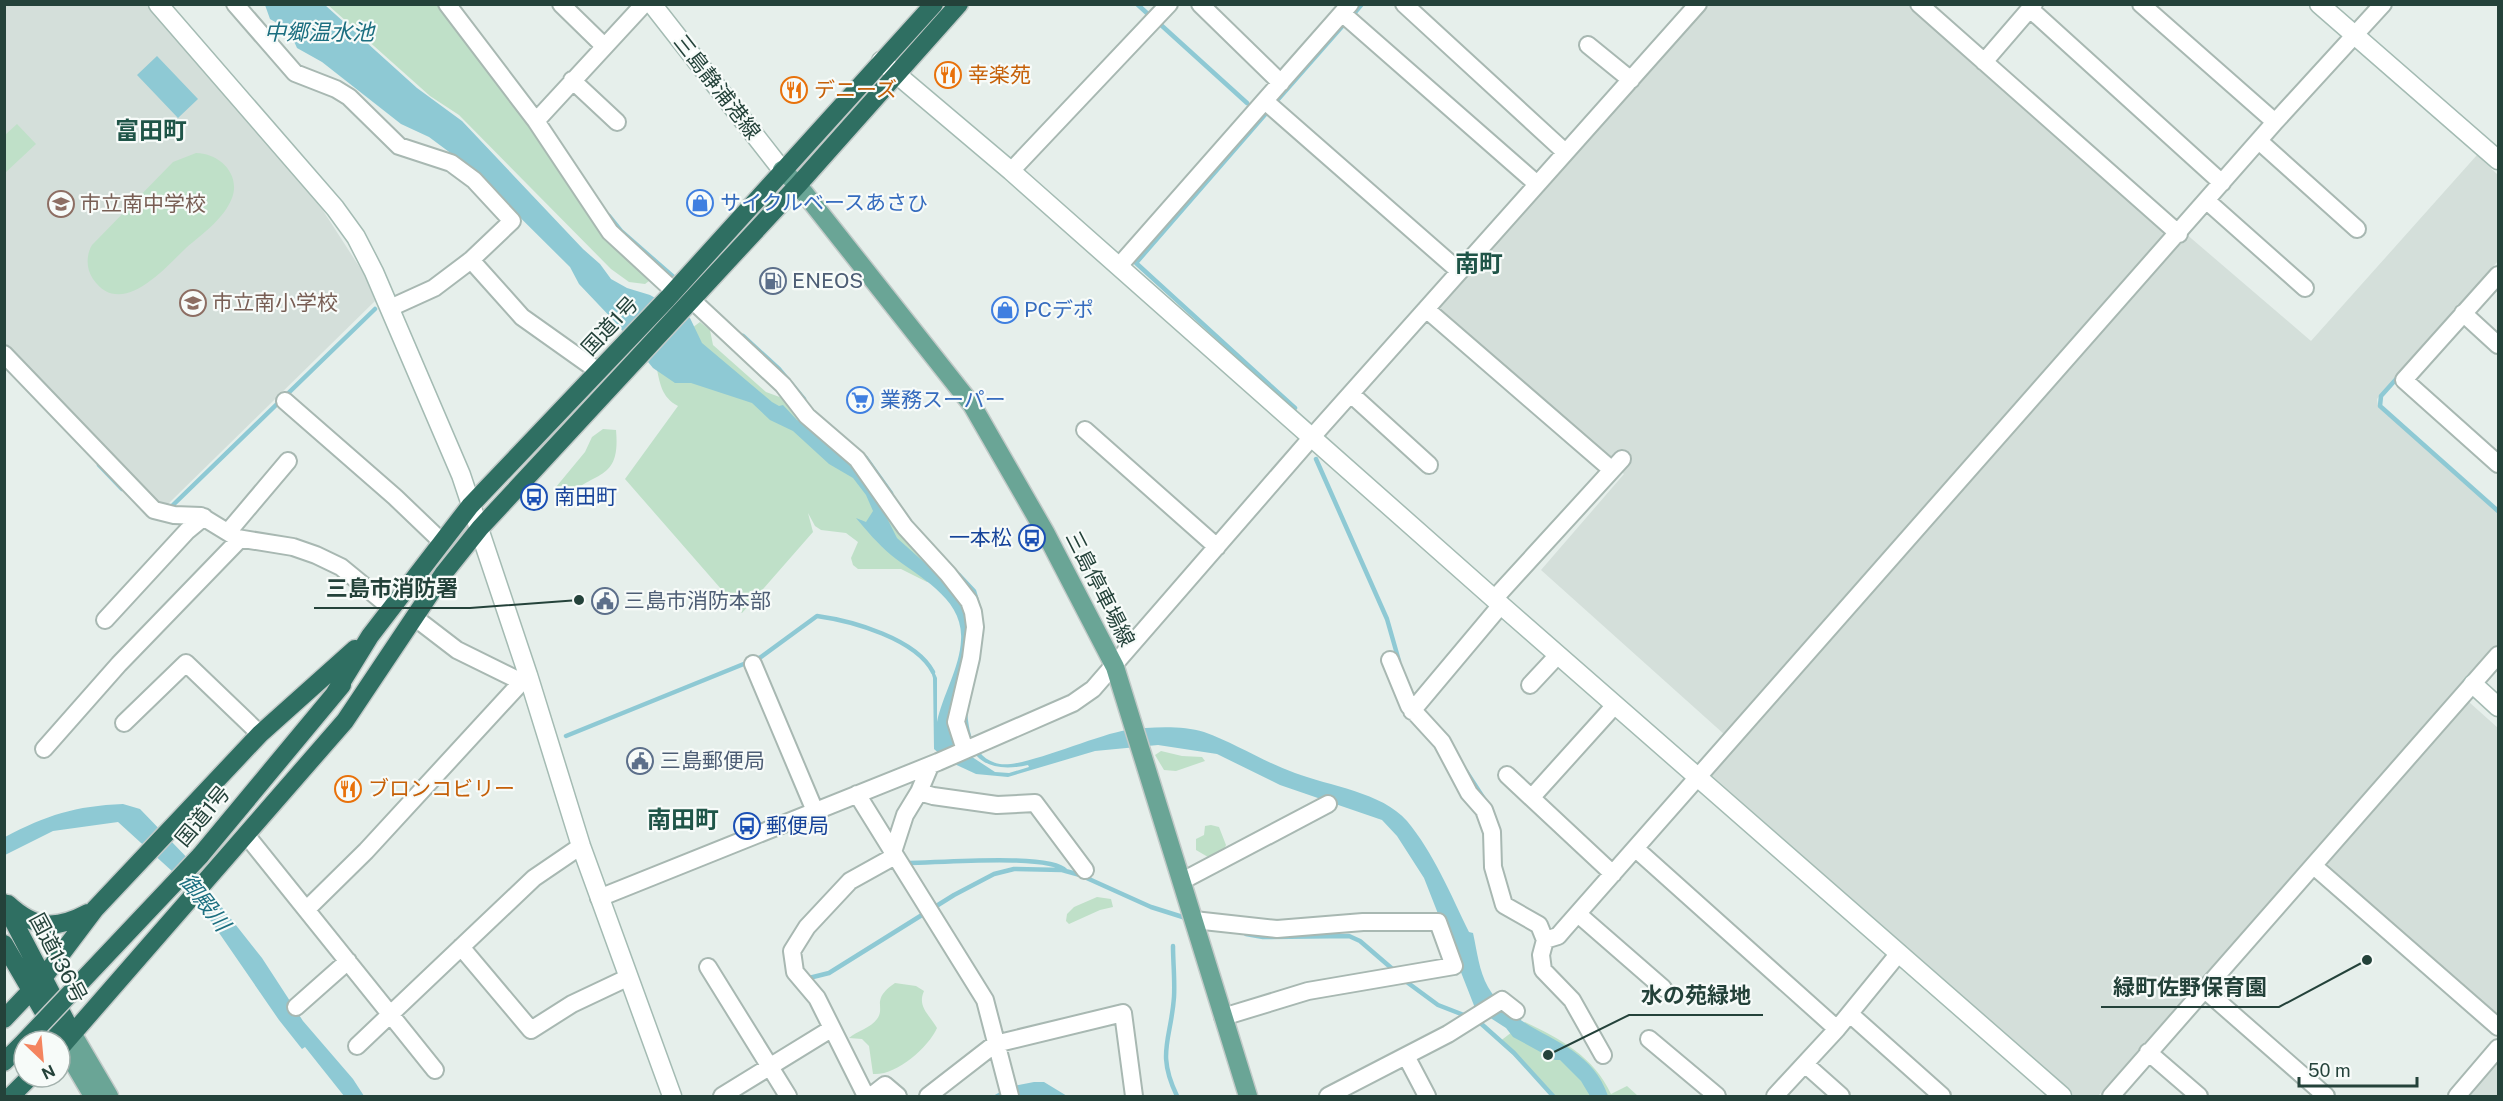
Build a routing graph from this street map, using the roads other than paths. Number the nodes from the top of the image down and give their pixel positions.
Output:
1 (158, 4) edge
2 (235, 4) edge
3 (447, 4) edge
4 (561, 4) edge
5 (644, 4) edge
6 (652, 4) edge
7 (934, 4) edge
8 (959, 4) edge
9 (1168, 4) edge
10 (1200, 4) edge
11 (1404, 4) edge
12 (1919, 4) edge
13 (2141, 4) edge
14 (2319, 4) edge
15 (2383, 4) edge
16 (1692, 6) edge
17 (2032, 7) edge
18 (1346, 9) edge
19 (2355, 36) junction
20 (1588, 45) dead end
21 (604, 46) junction
22 (881, 61) junction
23 (1984, 62) junction
24 (896, 73) junction
25 (573, 80) junction
26 (1630, 80) junction
27 (1281, 83) junction
28 (1265, 101) junction
29 (536, 121) junction
30 (617, 122) dead end
31 (2275, 122) junction
32 (2259, 141) junction
33 (1565, 152) junction
34 (2499, 160) edge
35 (782, 170) junction
36 (1011, 171) junction
37 (2222, 183) junction
38 (1537, 184) junction
39 (798, 186) junction
40 (2207, 201) junction
41 (2357, 229) dead end
42 (2179, 234) junction
43 (471, 260) junction
44 (1119, 266) junction
45 (1459, 271) junction
46 (2497, 280) edge
47 (2305, 288) dead end
48 (670, 295) junction
49 (687, 305) junction
50 (390, 308) junction
51 (1425, 309) junction
52 (2463, 313) junction
53 (2499, 345) edge
54 (4, 354) edge
55 (598, 371) junction
56 (1351, 394) junction
57 (285, 401) dead end
58 (1085, 430) dead end
59 (1312, 437) junction
60 (288, 461) dead end
61 (2499, 464) edge
62 (1429, 465) dead end
63 (470, 506) junction
64 (204, 517) junction
65 (480, 528) junction
66 (234, 536) junction
67 (442, 542) junction
68 (1217, 547) junction
69 (444, 573) junction
70 (1498, 602) junction
71 (391, 608) junction
72 (414, 617) junction
73 (105, 620) dead end
74 (370, 636) junction
75 (1558, 655) junction
76 (2499, 655) edge
77 (1390, 660) dead end
78 (753, 664) dead end
79 (1115, 667) junction
80 (525, 679) junction
81 (2473, 684) junction
82 (1530, 685) dead end
83 (335, 693) junction
84 (1615, 705) junction
85 (2499, 707) edge
86 (1412, 711) junction
87 (124, 723) dead end
88 (260, 734) junction
89 (44, 749) dead end
90 (964, 750) junction
91 (934, 764) junction
92 (1507, 775) dead end
93 (1697, 778) junction
94 (920, 792) junction
95 (857, 794) junction
96 (1532, 797) junction
97 (1328, 804) dead end
98 (815, 811) junction
99 (247, 836) junction
100 (581, 846) junction
101 (1636, 849) junction
102 (894, 854) junction
103 (2315, 867) junction
104 (1085, 870) dead end
105 (1613, 874) junction
106 (1182, 881) junction
107 (599, 898) junction
108 (4, 902) edge
109 (95, 909) junction
110 (307, 909) junction
111 (1578, 914) junction
112 (1194, 920) junction
113 (1545, 940) junction
114 (4, 944) edge
115 (27, 947) junction
116 (461, 947) junction
117 (1899, 953) junction
118 (348, 961) junction
119 (9, 966) edge
120 (708, 967) dead end
121 (43, 978) junction
122 (627, 978) junction
123 (1663, 988) dead end
124 (2205, 990) junction
125 (30, 992) junction
126 (296, 1007) dead end
127 (1516, 1011) dead end
128 (390, 1014) junction
129 (1850, 1014) junction
130 (1223, 1017) junction
131 (4, 1019) edge
132 (2499, 1027) edge
133 (35, 1029) edge
134 (56, 1029) edge
135 (61, 1029) edge
136 (831, 1029) junction
137 (1837, 1029) junction
138 (72, 1034) edge
139 (1649, 1039) dead end
140 (995, 1044) junction
141 (357, 1046) dead end
142 (2499, 1048) edge
143 (72, 1051) edge
144 (2148, 1052) junction
145 (1603, 1055) dead end
146 (72, 1056) edge
147 (1406, 1056) junction
148 (1805, 1064) junction
149 (770, 1066) junction
150 (435, 1070) dead end
151 (93, 1096) edge
152 (109, 1096) edge
153 (672, 1096) edge
154 (722, 1096) edge
155 (788, 1096) edge
156 (866, 1096) edge
157 (870, 1096) edge
158 (898, 1096) edge
159 (928, 1096) edge
160 (1010, 1096) edge
161 (1134, 1096) edge
162 (1248, 1096) edge
163 (1328, 1096) edge
164 (1427, 1096) edge
165 (1717, 1096) edge
166 (1775, 1096) edge
167 (1841, 1096) edge
168 (1942, 1096) edge
169 (2062, 1096) edge
170 (2111, 1096) edge
171 (2199, 1096) edge
172 (2326, 1096) edge
173 (2457, 1096) edge

1 - 50 street
2 - 43 street
3 - 29 street
4 - 21 street
5 - 21 street
6 - 35 street, 三島静浦港線
7 - 22 highway, 国道1号
8 - 24 highway, 国道1号
9 - 36 street
10 - 27 street
11 - 33 street
12 - 23 street
13 - 31 street
14 - 19 street
15 - 19 street
16 - 26 street
17 - 23 street
17 - 37 street
18 - 27 street
18 - 38 street
19 - 31 street
19 - 34 street
20 - 26 street
21 - 25 street
22 - 24 street
22 - 35 highway, 国道1号
23 - 42 street
24 - 36 street
24 - 39 highway, 国道1号
25 - 29 street
25 - 30 street
26 - 33 street
27 - 28 street
28 - 44 street
28 - 45 street
29 - 48 street
31 - 32 street
32 - 37 street
32 - 41 street
33 - 38 street
35 - 39 main road, 三島停車場線
35 - 48 highway, 国道1号
36 - 44 street
37 - 40 street
38 - 45 street
39 - 49 highway, 国道1号
39 - 79 main road, 三島停車場線
40 - 42 street
40 - 47 street
42 - 93 street
43 - 50 street
43 - 55 street
44 - 59 street
45 - 51 street
46 - 52 street
48 - 55 highway, 国道1号
49 - 65 highway, 国道1号
49 - 90 street
50 - 63 street
51 - 56 street
51 - 70 street
52 - 53 street
52 - 61 street
54 - 64 street
55 - 63 highway, 国道1号
56 - 59 street
56 - 62 street
57 - 67 street
58 - 68 street
59 - 68 street
59 - 70 street
60 - 66 street
63 - 65 street
63 - 67 highway, 国道1号
64 - 66 street
64 - 73 street
65 - 69 highway, 国道1号
65 - 80 street
66 - 71 street
66 - 89 street
67 - 71 highway, 国道1号
68 - 79 street
69 - 72 highway
69 - 83 highway, 国道1号
70 - 75 street
70 - 86 street
71 - 74 highway, 国道1号
72 - 80 street
72 - 99 highway
74 - 83 highway, 国道1号
74 - 88 highway
75 - 82 street
75 - 84 street
76 - 81 street
77 - 86 street
78 - 98 street
79 - 90 street
79 - 106 main road, 三島停車場線
80 - 100 street
80 - 110 street
81 - 85 street
81 - 103 street
83 - 133 highway, 国道1号, bridge
84 - 93 street
84 - 96 street
86 - 113 street
87 - 88 street
88 - 109 highway
90 - 91 street
91 - 94 street
91 - 95 street
92 - 96 street
93 - 101 street
93 - 117 street
94 - 102 street
94 - 104 street
95 - 98 street
95 - 102 street
96 - 105 street
97 - 106 street
98 - 107 street
99 - 110 street
99 - 138 highway
100 - 107 street
100 - 116 street
101 - 105 street
101 - 137 street
102 - 136 street
102 - 140 street
103 - 124 street
103 - 132 street
105 - 111 street
106 - 112 main road, 三島停車場線
107 - 122 street
108 - 109 highway
108 - 115 highway, 国道136号
109 - 121 highway
110 - 118 street
111 - 113 street
111 - 123 street
112 - 130 main road, 三島停車場線
112 - 130 street
113 - 145 street
114 - 119 highway, 国道136号
115 - 119 street
115 - 121 highway, 国道136号
116 - 122 street
116 - 128 street
117 - 129 street
117 - 169 street
118 - 126 street
118 - 128 street
119 - 125 highway, 国道136号
120 - 149 street
121 - 125 highway
121 - 135 highway, 国道136号
122 - 153 street
124 - 144 street
124 - 172 street
125 - 131 highway
125 - 134 highway, 国道136号
127 - 147 street
128 - 141 street
128 - 150 street
129 - 137 street
129 - 168 street
130 - 162 main road, 三島停車場線
136 - 149 street
136 - 156 street
137 - 148 street
139 - 165 street
140 - 159 street
140 - 160 street
140 - 161 street
142 - 173 street
143 - 152 main road
144 - 170 street
144 - 171 street
146 - 151 main road
147 - 163 street
147 - 164 street
148 - 166 street
148 - 167 street
149 - 154 street
149 - 155 street
157 - 158 street

